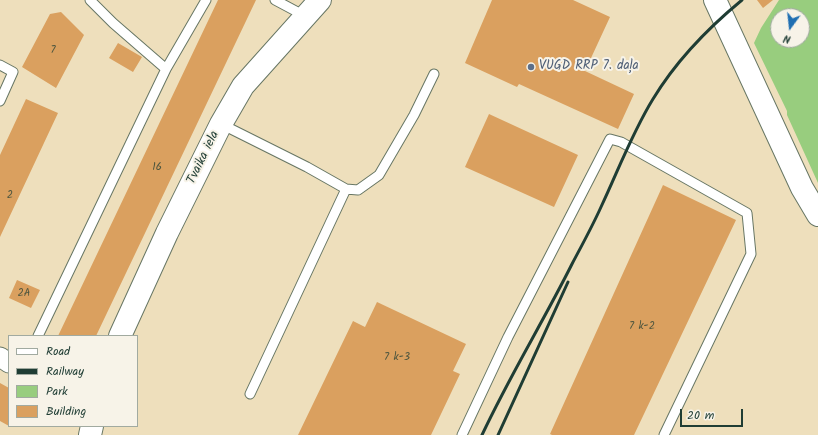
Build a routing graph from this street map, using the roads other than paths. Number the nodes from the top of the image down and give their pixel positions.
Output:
1 (90, 0) edge
2 (206, 0) edge
3 (274, 0) edge
4 (715, 0) edge
5 (313, 8) edge
6 (0, 65) edge
7 (166, 69) junction
8 (434, 74) dead end
9 (0, 101) edge
10 (221, 124) junction
11 (346, 190) junction
12 (818, 215) edge
13 (38, 335) edge
14 (120, 335) edge
15 (250, 394) dead end
16 (462, 435) edge
17 (664, 435) edge

1 - 7 lane
2 - 7 lane
3 - 5 lane
4 - 12 main road
5 - 10 main road, Tvaika iela
6 - 9 lane
7 - 13 lane
8 - 11 lane
10 - 11 lane
10 - 14 main road, Tvaika iela
11 - 15 lane
16 - 17 lane

